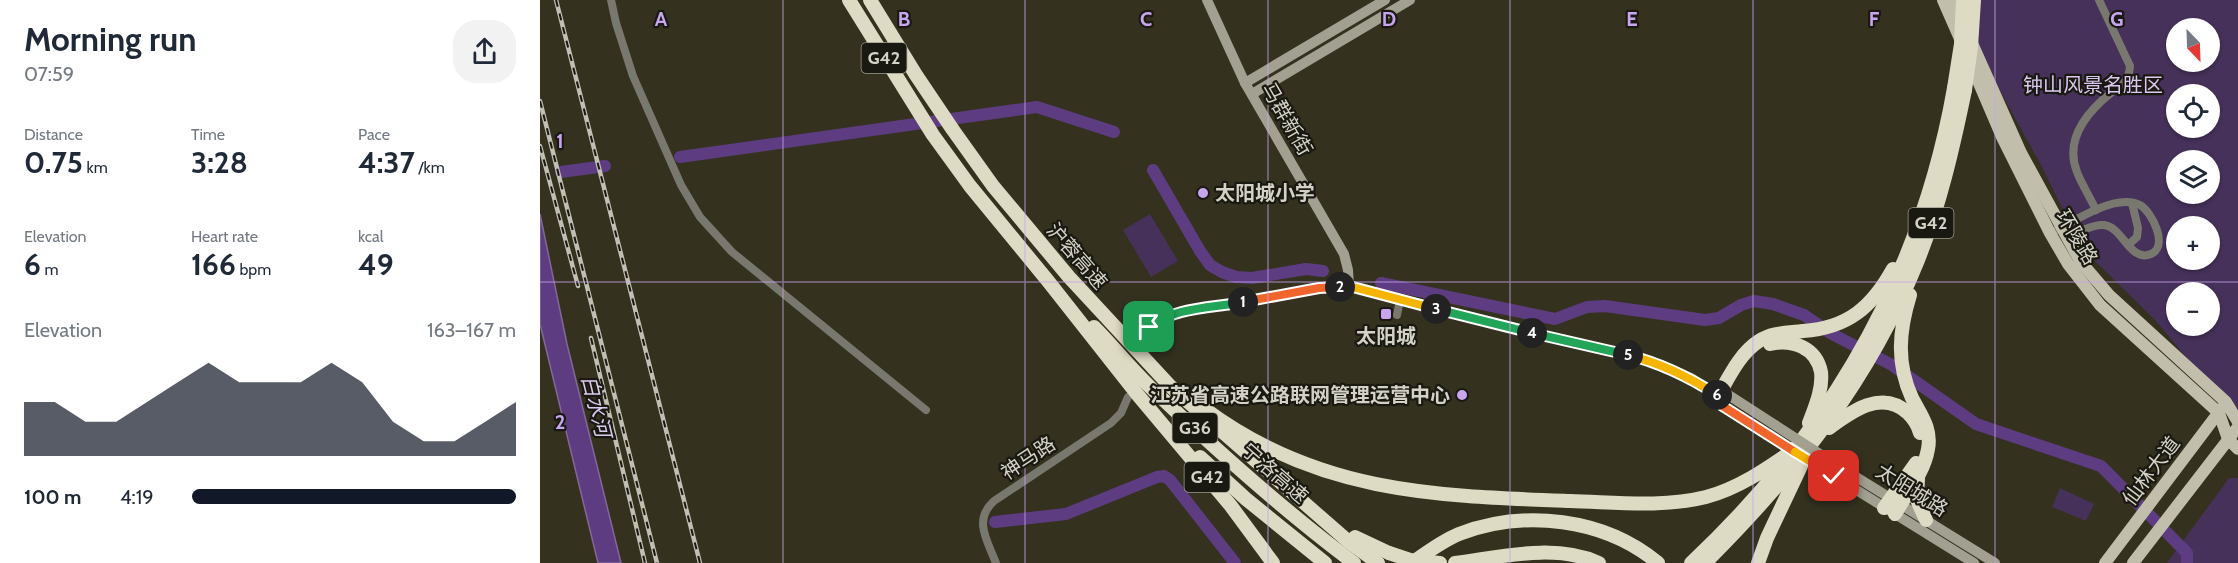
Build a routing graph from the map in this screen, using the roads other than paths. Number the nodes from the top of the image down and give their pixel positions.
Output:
1 (610, 0) edge
2 (849, 0) edge
3 (870, 0) edge
4 (1207, 0) edge
5 (1385, 0) edge
6 (1410, 0) edge
7 (1943, 0) edge
8 (1952, 0) edge
9 (1963, 0) edge
10 (1974, 0) edge
11 (2099, 0) edge
12 (1245, 82) junction
13 (1960, 89) junction
14 (1252, 94) junction
15 (1939, 159) junction
16 (1939, 199) junction
17 (2132, 203) junction
18 (2096, 210) junction
19 (2058, 236) junction
20 (2128, 245) junction
21 (1048, 280) junction
22 (1349, 286) junction
23 (1400, 300) junction
24 (1397, 315) dead end
25 (1144, 338) dead end
26 (1871, 346) junction
27 (1156, 372) junction
28 (1132, 395) junction
29 (1722, 398) junction
30 (2226, 402) junction
31 (927, 410) dead end
32 (2219, 413) junction
33 (2238, 424) edge
34 (2228, 439) junction
35 (1806, 444) junction
36 (2238, 449) edge
37 (1837, 471) junction
38 (1918, 476) junction
39 (1299, 499) junction
40 (1893, 506) junction
41 (1926, 520) junction
42 (1657, 562) edge
43 (996, 563) edge
44 (1273, 563) edge
45 (1325, 563) edge
46 (1354, 563) edge
47 (1378, 563) edge
48 (1412, 563) edge
49 (1440, 563) edge
50 (1455, 563) edge
51 (1599, 563) edge
52 (1691, 563) edge
53 (1705, 563) edge
54 (1758, 563) edge
55 (1974, 563) edge
56 (1995, 563) edge
57 (2105, 563) edge
58 (2133, 563) edge

1 - 31 street
2 - 21 highway, 沪蓉高速 / G42
3 - 27 highway, 沪蓉高速 / G42
4 - 12 street, 马群新街
5 - 12 street
6 - 14 street
7 - 19 main road, 环陵路
8 - 19 main road, 环陵路
9 - 13 highway, G42, bridge
10 - 13 highway, G42, bridge
11 - 18 street
12 - 14 street, 马群新街
13 - 15 highway, G42
13 - 16 highway, G42
14 - 22 street, 马群新街
15 - 26 highway, G42
15 - 29 highway
16 - 26 highway, G42
16 - 38 highway
17 - 18 street
17 - 20 street
17 - 20 street
18 - 19 street
19 - 20 street
19 - 30 main road, 环陵路
19 - 32 main road, 环陵路
21 - 28 highway, G42
21 - 46 highway, 宁洛高速 / G36
22 - 23 street, 太阳城路
22 - 25 street
23 - 24 street
23 - 29 street, 太阳城路
26 - 35 highway, G42
27 - 35 highway
27 - 39 highway, 沪蓉高速 / G42
28 - 43 street, 神马路
28 - 44 highway, G42
28 - 45 highway
29 - 35 highway
29 - 37 street, 太阳城路, bridge
29 - 37 street, 太阳城路, bridge
30 - 32 main road, 仙林大道
30 - 33 main road, 环陵路
32 - 34 main road, 环陵路
32 - 57 main road, 仙林大道
33 - 34 main road
34 - 36 main road, 环陵路
34 - 58 main road
35 - 40 highway
35 - 52 highway, G42
35 - 53 highway, G42
35 - 54 highway
37 - 40 street, 太阳城路
38 - 40 highway
38 - 41 highway
39 - 47 highway, 宁洛高速
39 - 49 highway, G42, bridge
40 - 41 street, 太阳城路
40 - 55 street, 太阳城路
41 - 56 street, 太阳城路
42 - 48 highway
50 - 51 highway

